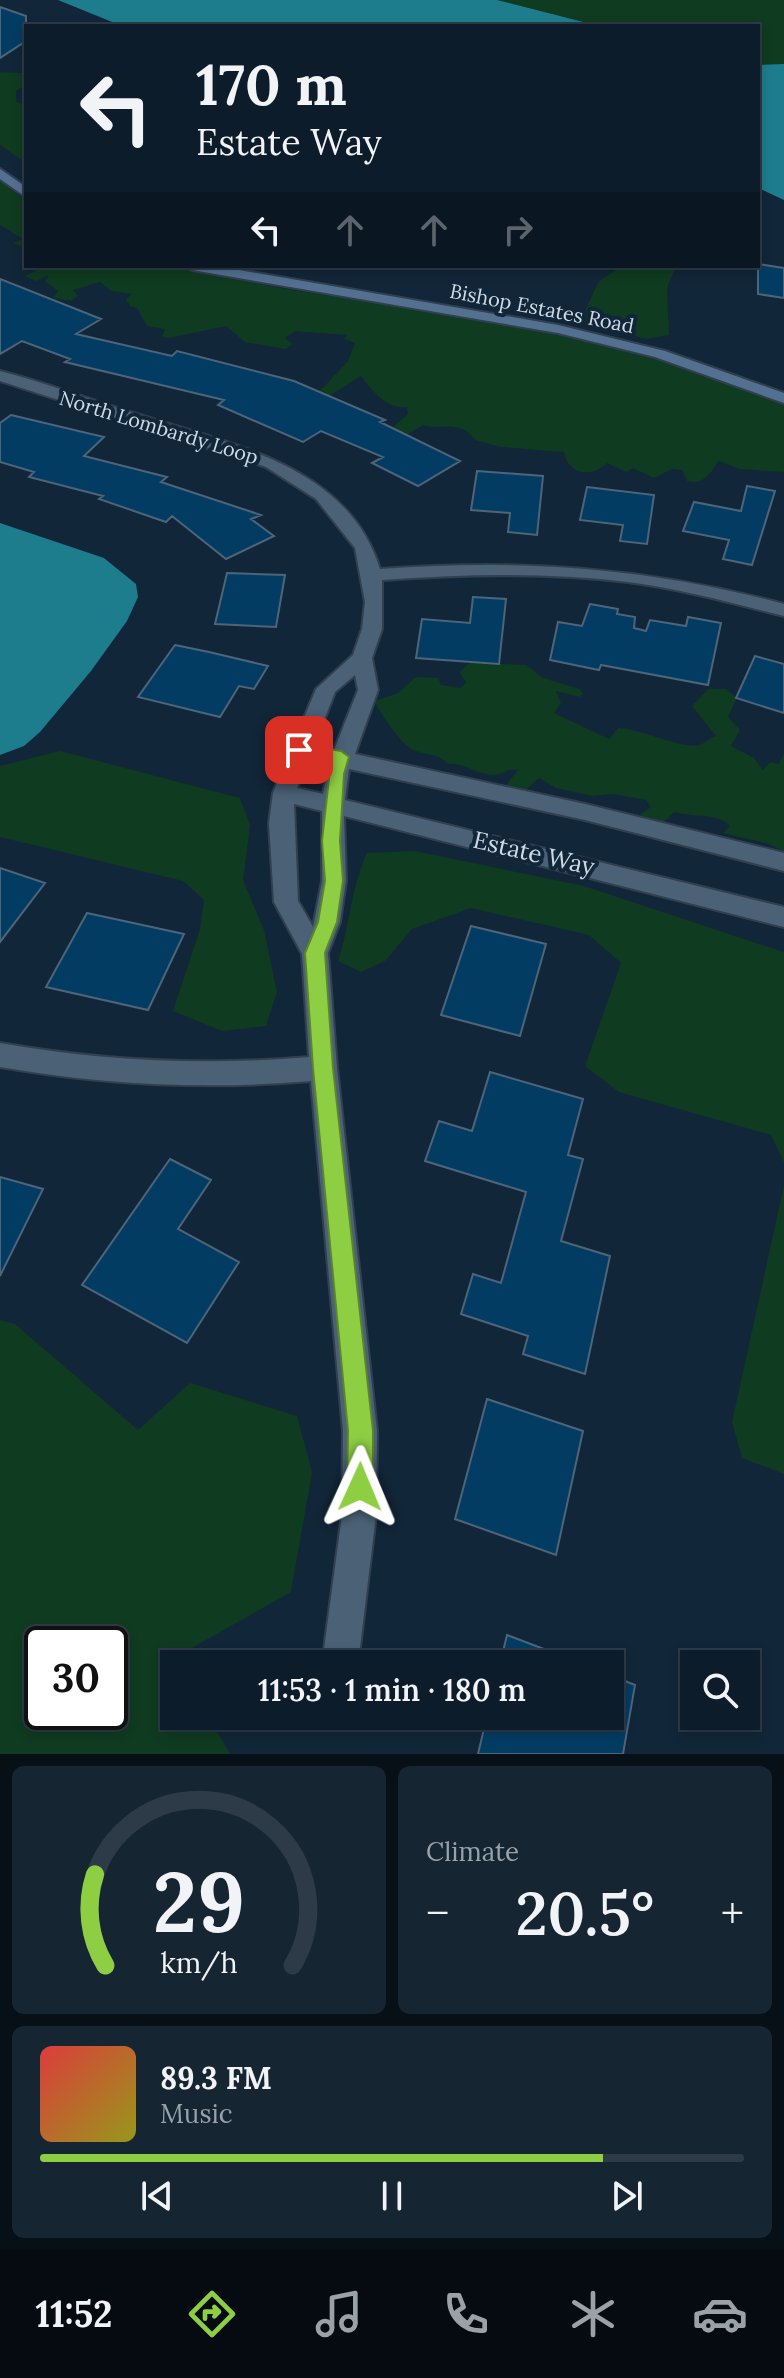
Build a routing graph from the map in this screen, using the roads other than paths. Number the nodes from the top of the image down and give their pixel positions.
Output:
1 (0, 173) edge
2 (24, 191) edge
3 (204, 268) edge
4 (0, 376) edge
5 (784, 398) edge
6 (372, 575) junction
7 (784, 610) edge
8 (362, 658) junction
9 (295, 759) junction
10 (338, 766) junction
11 (284, 793) junction
12 (333, 805) junction
13 (784, 862) edge
14 (784, 917) edge
15 (315, 953) junction
16 (0, 1055) edge
17 (323, 1068) junction
18 (342, 1650) edge

1 - 2 street
3 - 5 street, Bishop Estates Road
4 - 6 street, North Lombardy Loop
6 - 7 street
6 - 8 street, North Lombardy Loop
8 - 9 street
8 - 10 street, North Lombardy Loop
9 - 10 street, Estate Way
9 - 11 street
10 - 12 street, North Lombardy Loop
10 - 13 street, Estate Way
11 - 12 street, Estate Way
11 - 15 street
12 - 14 street, Estate Way
12 - 15 street, North Lombardy Loop
15 - 17 street
16 - 17 street
17 - 18 street

